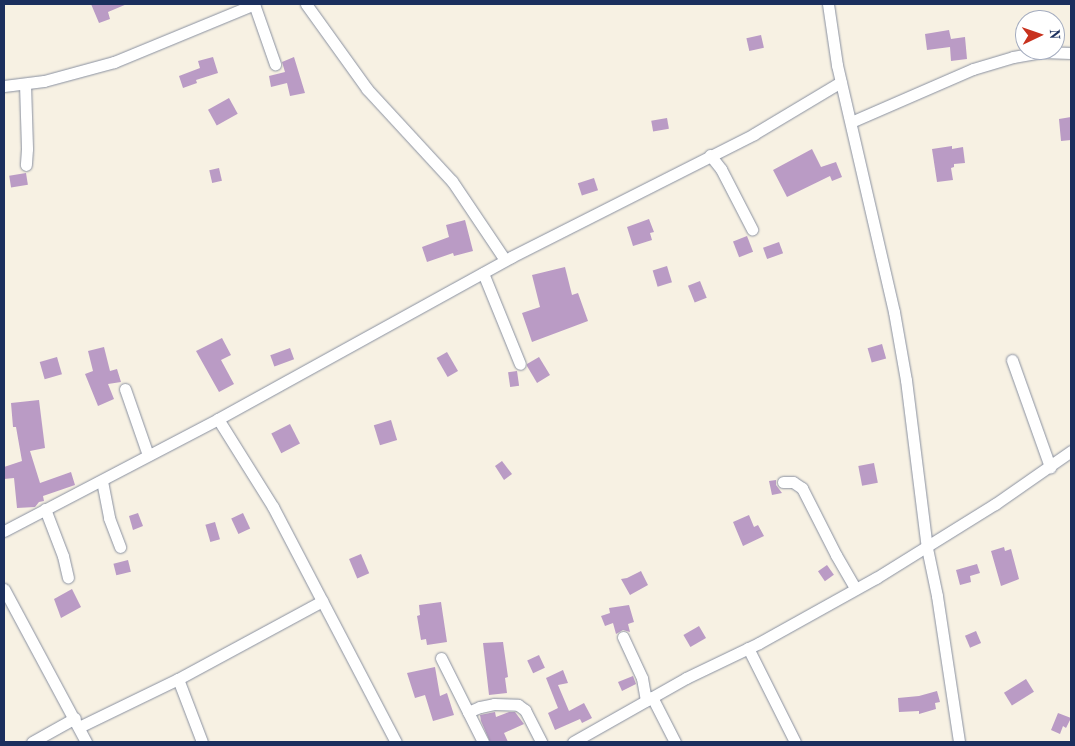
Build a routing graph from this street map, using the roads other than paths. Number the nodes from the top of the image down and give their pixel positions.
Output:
1 (254, 4) edge
2 (306, 4) edge
3 (828, 4) edge
4 (1071, 53) edge
5 (276, 64) dead end
6 (842, 82) junction
7 (25, 84) junction
8 (4, 86) edge
9 (851, 122) junction
10 (710, 155) junction
11 (26, 165) dead end
12 (752, 229) dead end
13 (505, 260) junction
14 (483, 273) junction
15 (1012, 360) dead end
16 (520, 364) dead end
17 (125, 390) dead end
18 (218, 419) junction
19 (1071, 451) edge
20 (148, 455) junction
21 (1050, 467) junction
22 (102, 481) junction
23 (783, 482) dead end
24 (45, 509) junction
25 (4, 531) edge
26 (120, 547) dead end
27 (926, 548) junction
28 (68, 577) dead end
29 (4, 589) edge
30 (856, 589) junction
31 (322, 601) junction
32 (623, 637) dead end
33 (748, 648) junction
34 (441, 658) dead end
35 (178, 679) junction
36 (649, 699) junction
37 (468, 712) junction
38 (77, 722) junction
39 (32, 742) edge
40 (86, 742) edge
41 (202, 742) edge
42 (396, 742) edge
43 (483, 742) edge
44 (541, 742) edge
45 (573, 742) edge
46 (676, 742) edge
47 (795, 742) edge
48 (959, 742) edge

1 - 5 street
1 - 7 street
2 - 13 street
3 - 6 street
4 - 9 street
6 - 9 street
6 - 10 street
7 - 8 street
7 - 11 street
9 - 27 street
10 - 12 street
10 - 13 street
13 - 14 street
14 - 16 street
14 - 18 street
15 - 21 street
17 - 20 street
18 - 20 street
18 - 31 street
19 - 21 street
20 - 22 street
21 - 27 street
22 - 24 street
22 - 26 street
23 - 30 street
24 - 25 street
24 - 28 street
27 - 30 street
27 - 48 street
29 - 38 street
30 - 33 street
31 - 35 street
31 - 42 street
32 - 36 street
33 - 36 street
33 - 47 street
34 - 37 street
35 - 38 street
35 - 41 street
36 - 45 street
36 - 46 street
37 - 43 street
37 - 44 street
38 - 39 street
38 - 40 street

